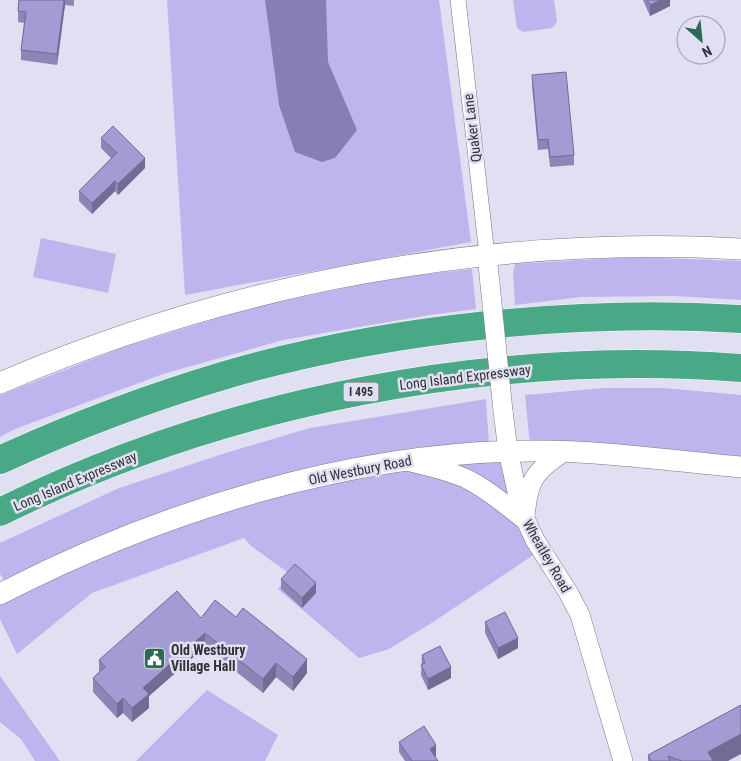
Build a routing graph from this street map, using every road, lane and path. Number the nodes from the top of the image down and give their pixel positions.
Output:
1 (458, 0) edge
2 (741, 250) edge
3 (487, 255) junction
4 (741, 319) edge
5 (741, 368) edge
6 (0, 384) edge
7 (508, 451) junction
8 (564, 452) junction
9 (0, 460) edge
10 (405, 460) junction
11 (741, 467) edge
12 (0, 512) edge
13 (525, 520) junction
14 (0, 594) edge
15 (623, 761) edge

1 - 3 street, Quaker Lane
2 - 3 main road
3 - 6 main road
3 - 7 street, Wheatley Road, bridge
4 - 9 highway
5 - 12 highway, Long Island Expressway / I 495
7 - 8 main road, Old Westbury Road
7 - 10 main road, Old Westbury Road
7 - 13 street, Wheatley Road
8 - 11 main road, Old Westbury Road
8 - 13 street
10 - 13 street
10 - 14 main road, Old Westbury Road
13 - 15 street, Wheatley Road

